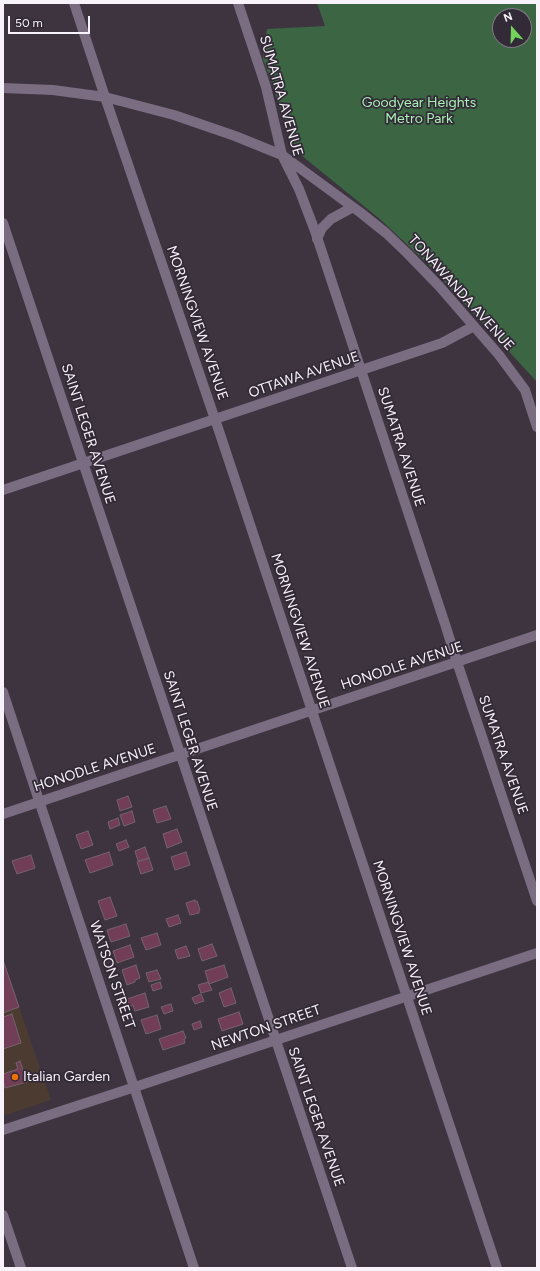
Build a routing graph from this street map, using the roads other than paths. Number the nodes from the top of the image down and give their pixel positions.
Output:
1 (74, 3) edge
2 (238, 3) edge
3 (3, 88) edge
4 (105, 97) junction
5 (282, 155) junction
6 (353, 207) junction
7 (3, 223) edge
8 (317, 239) junction
9 (474, 326) junction
10 (361, 370) junction
11 (525, 390) junction
12 (537, 400) edge
13 (215, 419) junction
14 (537, 427) edge
15 (83, 463) junction
16 (3, 490) edge
17 (537, 636) edge
18 (457, 662) junction
19 (3, 692) edge
20 (312, 711) junction
21 (180, 755) junction
22 (39, 802) junction
23 (3, 814) edge
24 (537, 901) edge
25 (537, 952) edge
26 (406, 996) junction
27 (276, 1040) junction
28 (135, 1087) junction
29 (3, 1130) edge
30 (3, 1216) edge
31 (21, 1268) edge
32 (194, 1268) edge
33 (352, 1268) edge
34 (497, 1268) edge

1 - 4 street, MORNINGVIEW AVENUE
2 - 5 street, SUMATRA AVENUE
3 - 4 street, TONAWANDA AVENUE
4 - 5 street, TONAWANDA AVENUE
4 - 13 street, MORNINGVIEW AVENUE
5 - 6 street, TONAWANDA AVENUE
5 - 8 street, SUMATRA AVENUE
6 - 8 street
6 - 9 street, TONAWANDA AVENUE
7 - 15 street, SAINT LEGER AVENUE
8 - 10 street, SUMATRA AVENUE
9 - 10 street, OTTAWA AVENUE
9 - 11 street, TONAWANDA AVENUE
10 - 13 street, OTTAWA AVENUE
10 - 18 street, SUMATRA AVENUE
11 - 12 street
11 - 14 street, TONAWANDA AVENUE
13 - 15 street, OTTAWA AVENUE
13 - 20 street, MORNINGVIEW AVENUE
15 - 16 street, OTTAWA AVENUE
15 - 21 street, SAINT LEGER AVENUE
17 - 18 street, HONODLE AVENUE
18 - 20 street, HONODLE AVENUE
18 - 24 street, SUMATRA AVENUE
19 - 22 street, WATSON STREET
20 - 21 street, HONODLE AVENUE
20 - 26 street, MORNINGVIEW AVENUE
21 - 22 street, HONODLE AVENUE
21 - 27 street, SAINT LEGER AVENUE
22 - 23 street, HONODLE AVENUE
22 - 28 street, WATSON STREET
25 - 26 street, NEWTON STREET
26 - 27 street, NEWTON STREET
26 - 34 street, MORNINGVIEW AVENUE
27 - 28 street, NEWTON STREET
27 - 33 street, SAINT LEGER AVENUE
28 - 29 street, NEWTON STREET
28 - 32 street, WATSON STREET
30 - 31 street

